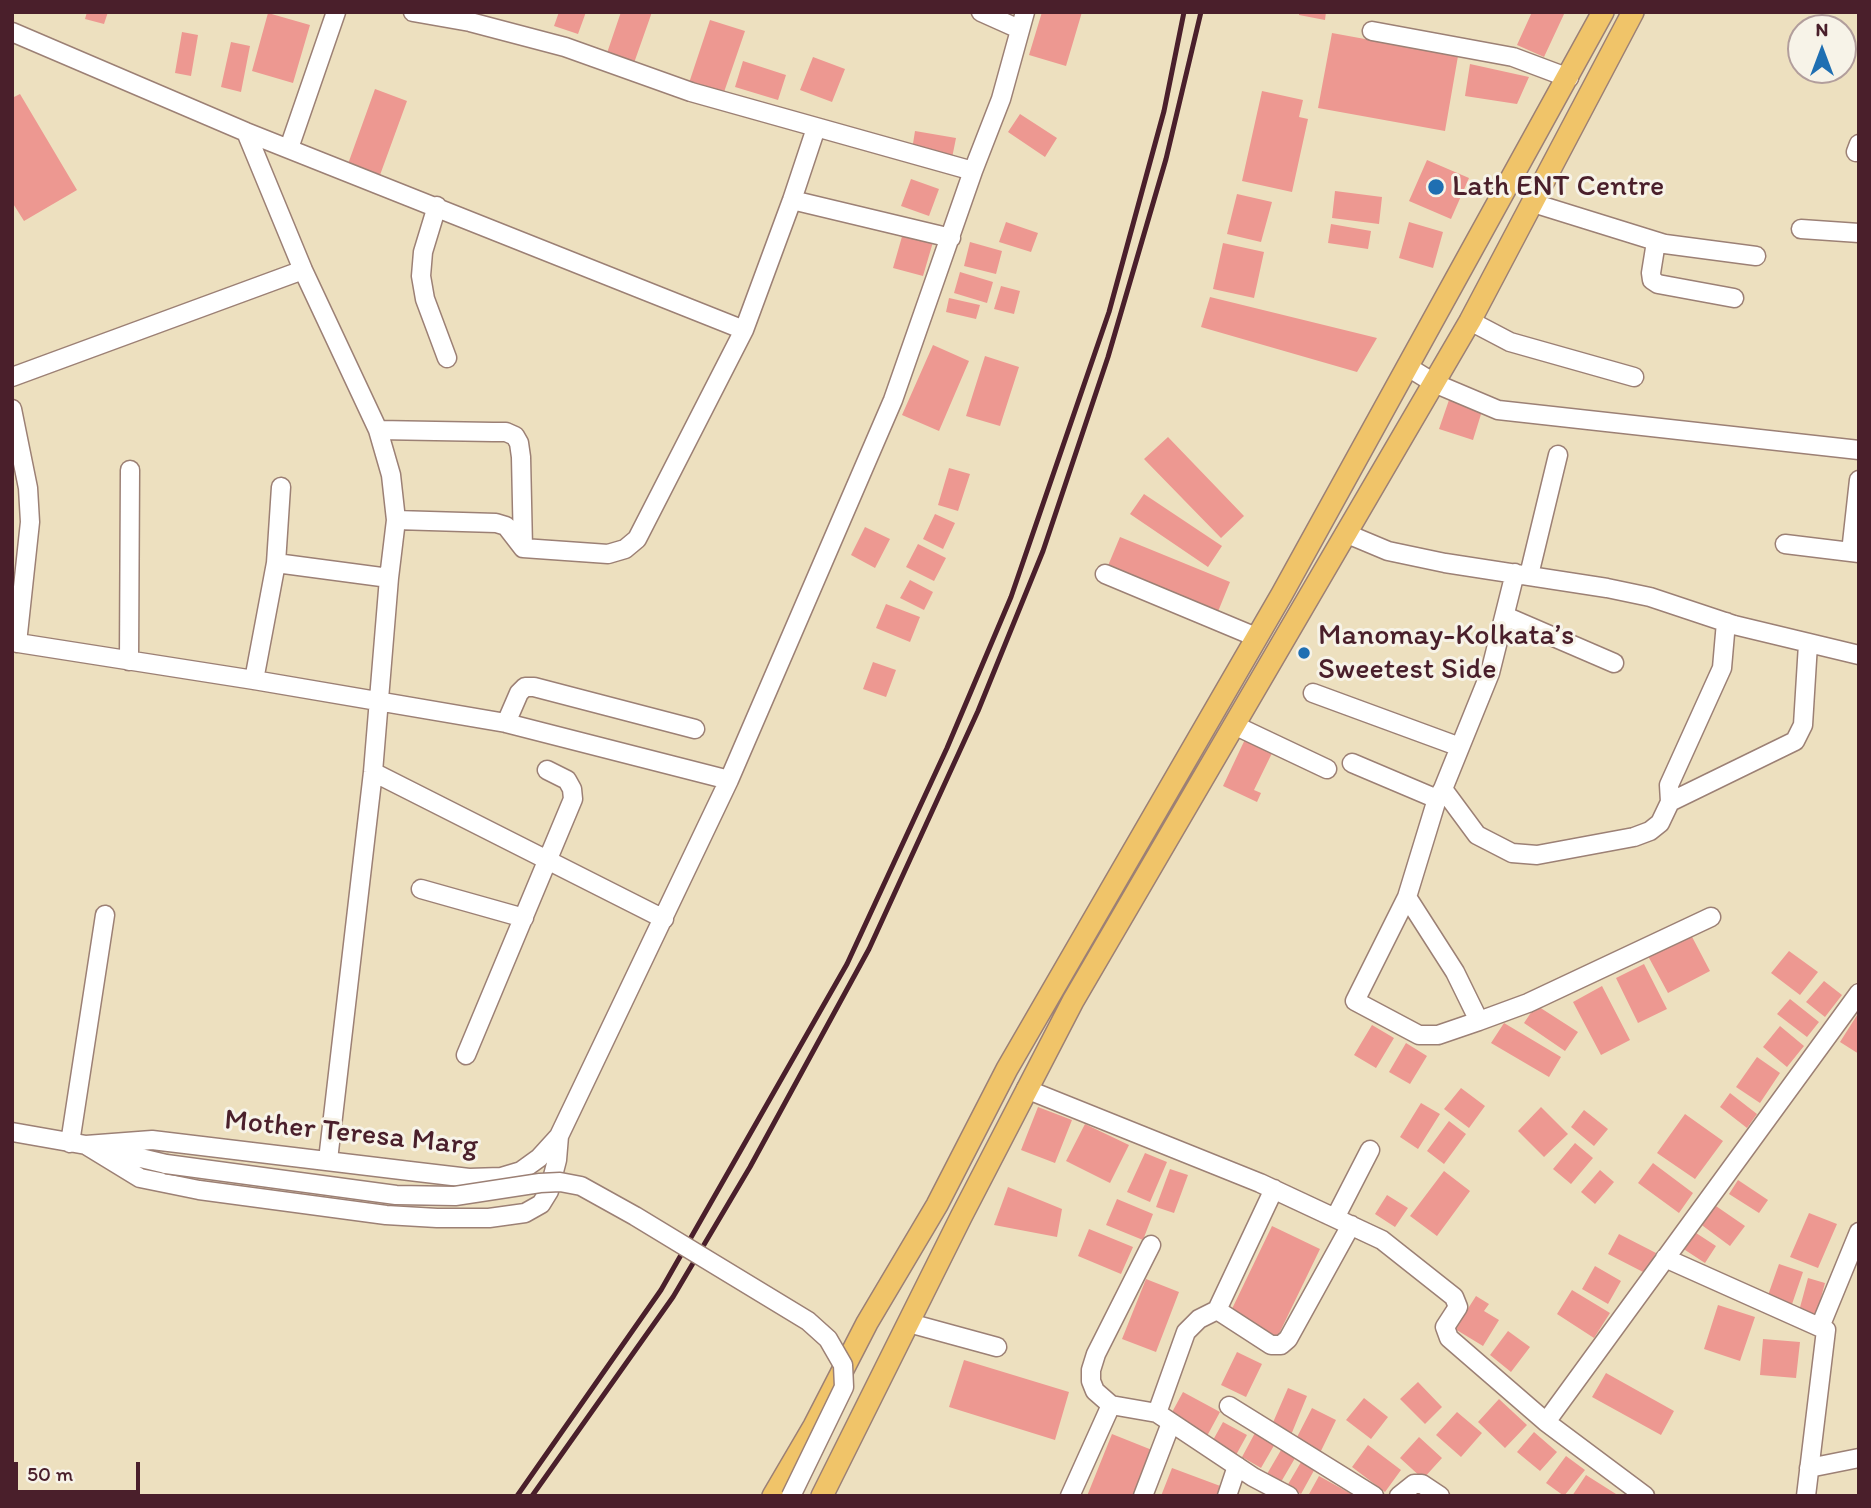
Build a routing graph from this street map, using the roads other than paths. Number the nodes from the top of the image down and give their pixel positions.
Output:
1 (336, 12) edge
2 (413, 12) edge
3 (981, 12) edge
4 (1604, 12) edge
5 (1633, 12) edge
6 (1022, 20) edge
7 (1372, 31) dead end
8 (12, 32) edge
9 (1569, 78) junction
10 (816, 128) junction
11 (246, 132) junction
12 (289, 148) junction
13 (973, 172) junction
14 (792, 200) junction
15 (1533, 203) junction
16 (437, 206) junction
17 (1801, 229) dead end
18 (1859, 233) edge
19 (951, 238) junction
20 (1656, 242) junction
21 (1756, 256) dead end
22 (303, 270) junction
23 (1734, 298) dead end
24 (1470, 321) junction
25 (744, 330) junction
26 (447, 358) dead end
27 (1408, 366) junction
28 (12, 377) edge
29 (1634, 377) dead end
30 (1434, 383) junction
31 (12, 409) edge
32 (378, 430) junction
33 (1859, 450) edge
34 (1558, 455) dead end
35 (130, 470) dead end
36 (1859, 480) edge
37 (281, 487) dead end
38 (396, 520) junction
39 (1345, 533) junction
40 (1785, 544) dead end
41 (523, 548) junction
42 (1855, 552) edge
43 (276, 563) junction
44 (1522, 574) junction
45 (1105, 575) dead end
46 (389, 578) junction
47 (1505, 616) junction
48 (1726, 622) junction
49 (1256, 637) junction
50 (15, 642) edge
51 (1808, 644) junction
52 (1859, 655) edge
53 (129, 661) junction
54 (1614, 663) dead end
55 (254, 680) junction
56 (1313, 693) dead end
57 (379, 701) junction
58 (506, 723) junction
59 (1234, 725) junction
60 (695, 729) dead end
61 (1460, 747) junction
62 (1352, 763) dead end
63 (1327, 769) dead end
64 (547, 770) dead end
65 (373, 772) junction
66 (729, 780) junction
67 (1440, 794) junction
68 (1670, 802) junction
69 (547, 861) junction
70 (421, 889) dead end
71 (1407, 897) junction
72 (105, 915) dead end
73 (1711, 917) dead end
74 (524, 918) junction
75 (664, 919) junction
76 (1859, 993) edge
77 (1479, 1021) junction
78 (466, 1055) dead end
79 (1027, 1089) junction
80 (12, 1132) edge
81 (559, 1136) junction
82 (78, 1144) junction
83 (1370, 1150) dead end
84 (328, 1160) junction
85 (1274, 1189) junction
86 (937, 1205) junction
87 (961, 1217) junction
88 (1343, 1222) junction
89 (1859, 1232) edge
90 (1151, 1245) dead end
91 (1665, 1258) junction
92 (1217, 1310) junction
93 (909, 1323) junction
94 (1820, 1327) junction
95 (997, 1347) dead end
96 (1111, 1405) junction
97 (1229, 1406) dead end
98 (1164, 1418) junction
99 (1546, 1422) junction
100 (1859, 1458) edge
101 (1237, 1466) junction
102 (1810, 1468) junction
103 (825, 1495) edge
104 (773, 1496) edge
105 (791, 1496) edge
106 (1070, 1496) edge
107 (1143, 1496) edge
108 (1227, 1496) edge
109 (1289, 1496) edge
110 (1374, 1496) edge
111 (1399, 1496) edge
112 (1440, 1496) edge
113 (1645, 1496) edge
114 (1806, 1496) edge

1 - 12 street
2 - 10 street
3 - 6 street
4 - 9 main road
5 - 15 main road
6 - 13 street
7 - 9 street
8 - 11 street
9 - 27 main road
10 - 13 street
10 - 14 street
11 - 12 street
11 - 22 street
12 - 16 street
13 - 19 street
14 - 19 street
14 - 25 street
15 - 20 street
15 - 24 main road
16 - 25 street
16 - 26 street
17 - 18 street
19 - 66 street
20 - 21 street
20 - 23 street
22 - 28 street
22 - 32 street
24 - 29 street
24 - 30 main road
25 - 41 street
27 - 30 street
27 - 49 main road
30 - 33 street
30 - 39 main road
31 - 50 street
32 - 38 street
32 - 41 street
34 - 44 street
35 - 53 street
36 - 42 street
37 - 43 street
38 - 41 street
38 - 46 street
39 - 44 street
39 - 59 main road
40 - 42 street
43 - 46 street
43 - 55 street
44 - 47 street
44 - 48 street
45 - 49 street
46 - 57 street
47 - 54 street
47 - 61 street
48 - 51 street
48 - 68 street
49 - 86 main road
50 - 53 street
51 - 52 street
51 - 68 street
53 - 55 street
55 - 57 street
56 - 61 street
57 - 58 street
57 - 65 street
58 - 60 street
58 - 66 street
59 - 63 street
59 - 79 main road
61 - 67 street
62 - 67 street
64 - 69 street
65 - 69 street
65 - 84 street
66 - 75 street
67 - 68 street
67 - 71 street
69 - 74 street
69 - 75 street
70 - 74 street
71 - 77 street
71 - 77 street
72 - 82 street
73 - 77 street
74 - 78 street
75 - 81 street
76 - 91 street
79 - 85 street
79 - 87 main road
80 - 82 street, Mother Teresa Marg
81 - 82 street, Mother Teresa Marg
81 - 84 street, Mother Teresa Marg
82 - 84 street, Mother Teresa Marg
82 - 105 street, Mother Teresa Marg, bridge
83 - 88 street
85 - 88 street
85 - 92 street
86 - 87 main road
86 - 104 main road
87 - 93 main road
88 - 92 street
88 - 99 street
89 - 94 street
90 - 96 street
91 - 94 street
91 - 99 street
92 - 98 street
93 - 95 street
93 - 103 main road
94 - 102 street
96 - 98 street
96 - 106 street
97 - 110 street
98 - 101 street
98 - 107 street
99 - 113 street
100 - 102 street
101 - 108 street
101 - 109 street
102 - 114 street
111 - 112 street

